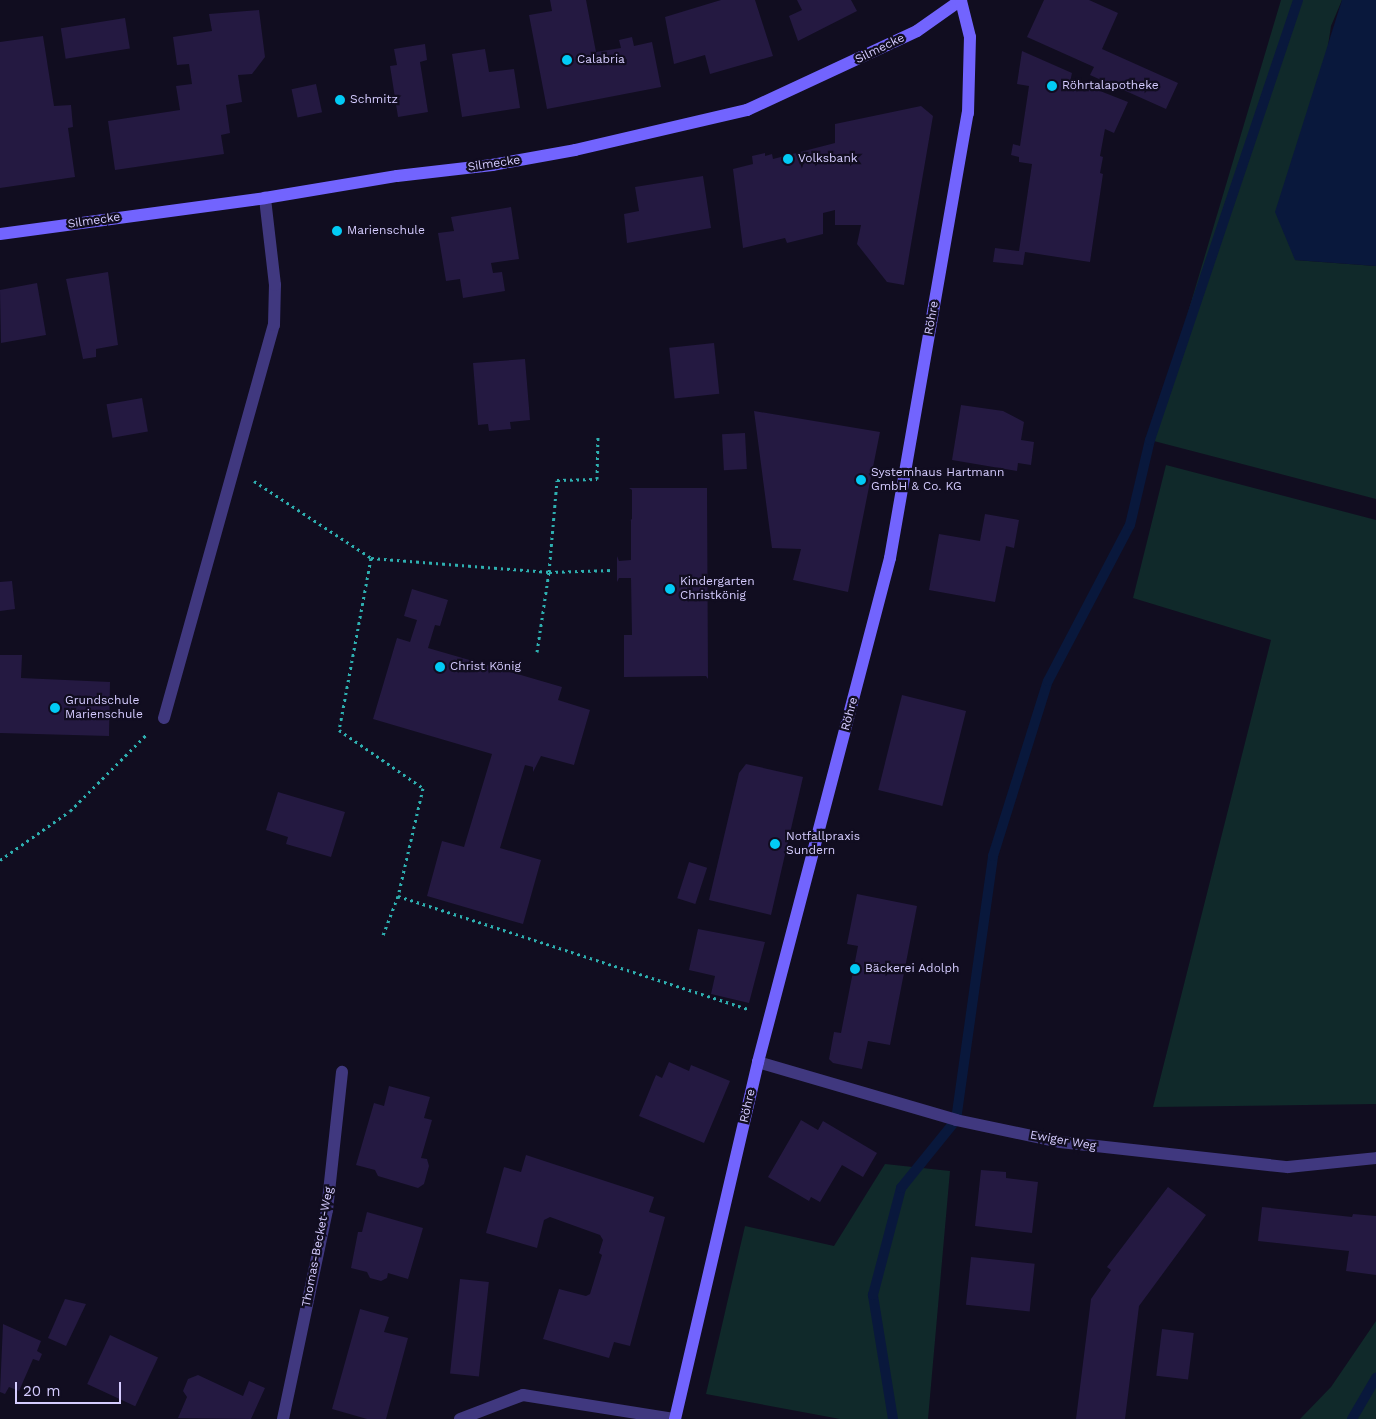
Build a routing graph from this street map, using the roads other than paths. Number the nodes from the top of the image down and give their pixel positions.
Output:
1 (961, 0) edge
2 (265, 198) junction
3 (0, 234) edge
4 (164, 718) road end
5 (758, 1062) junction
6 (342, 1072) dead end
7 (1376, 1158) edge
8 (283, 1419) edge
9 (460, 1419) edge
10 (675, 1419) edge

1 - 2 main road, Silmecke
1 - 5 main road, Röhre
2 - 3 main road, Silmecke
2 - 4 street
5 - 7 street, Ewiger Weg
5 - 10 main road, Röhre
6 - 8 street, Thomas-Becket-Weg
9 - 10 street

